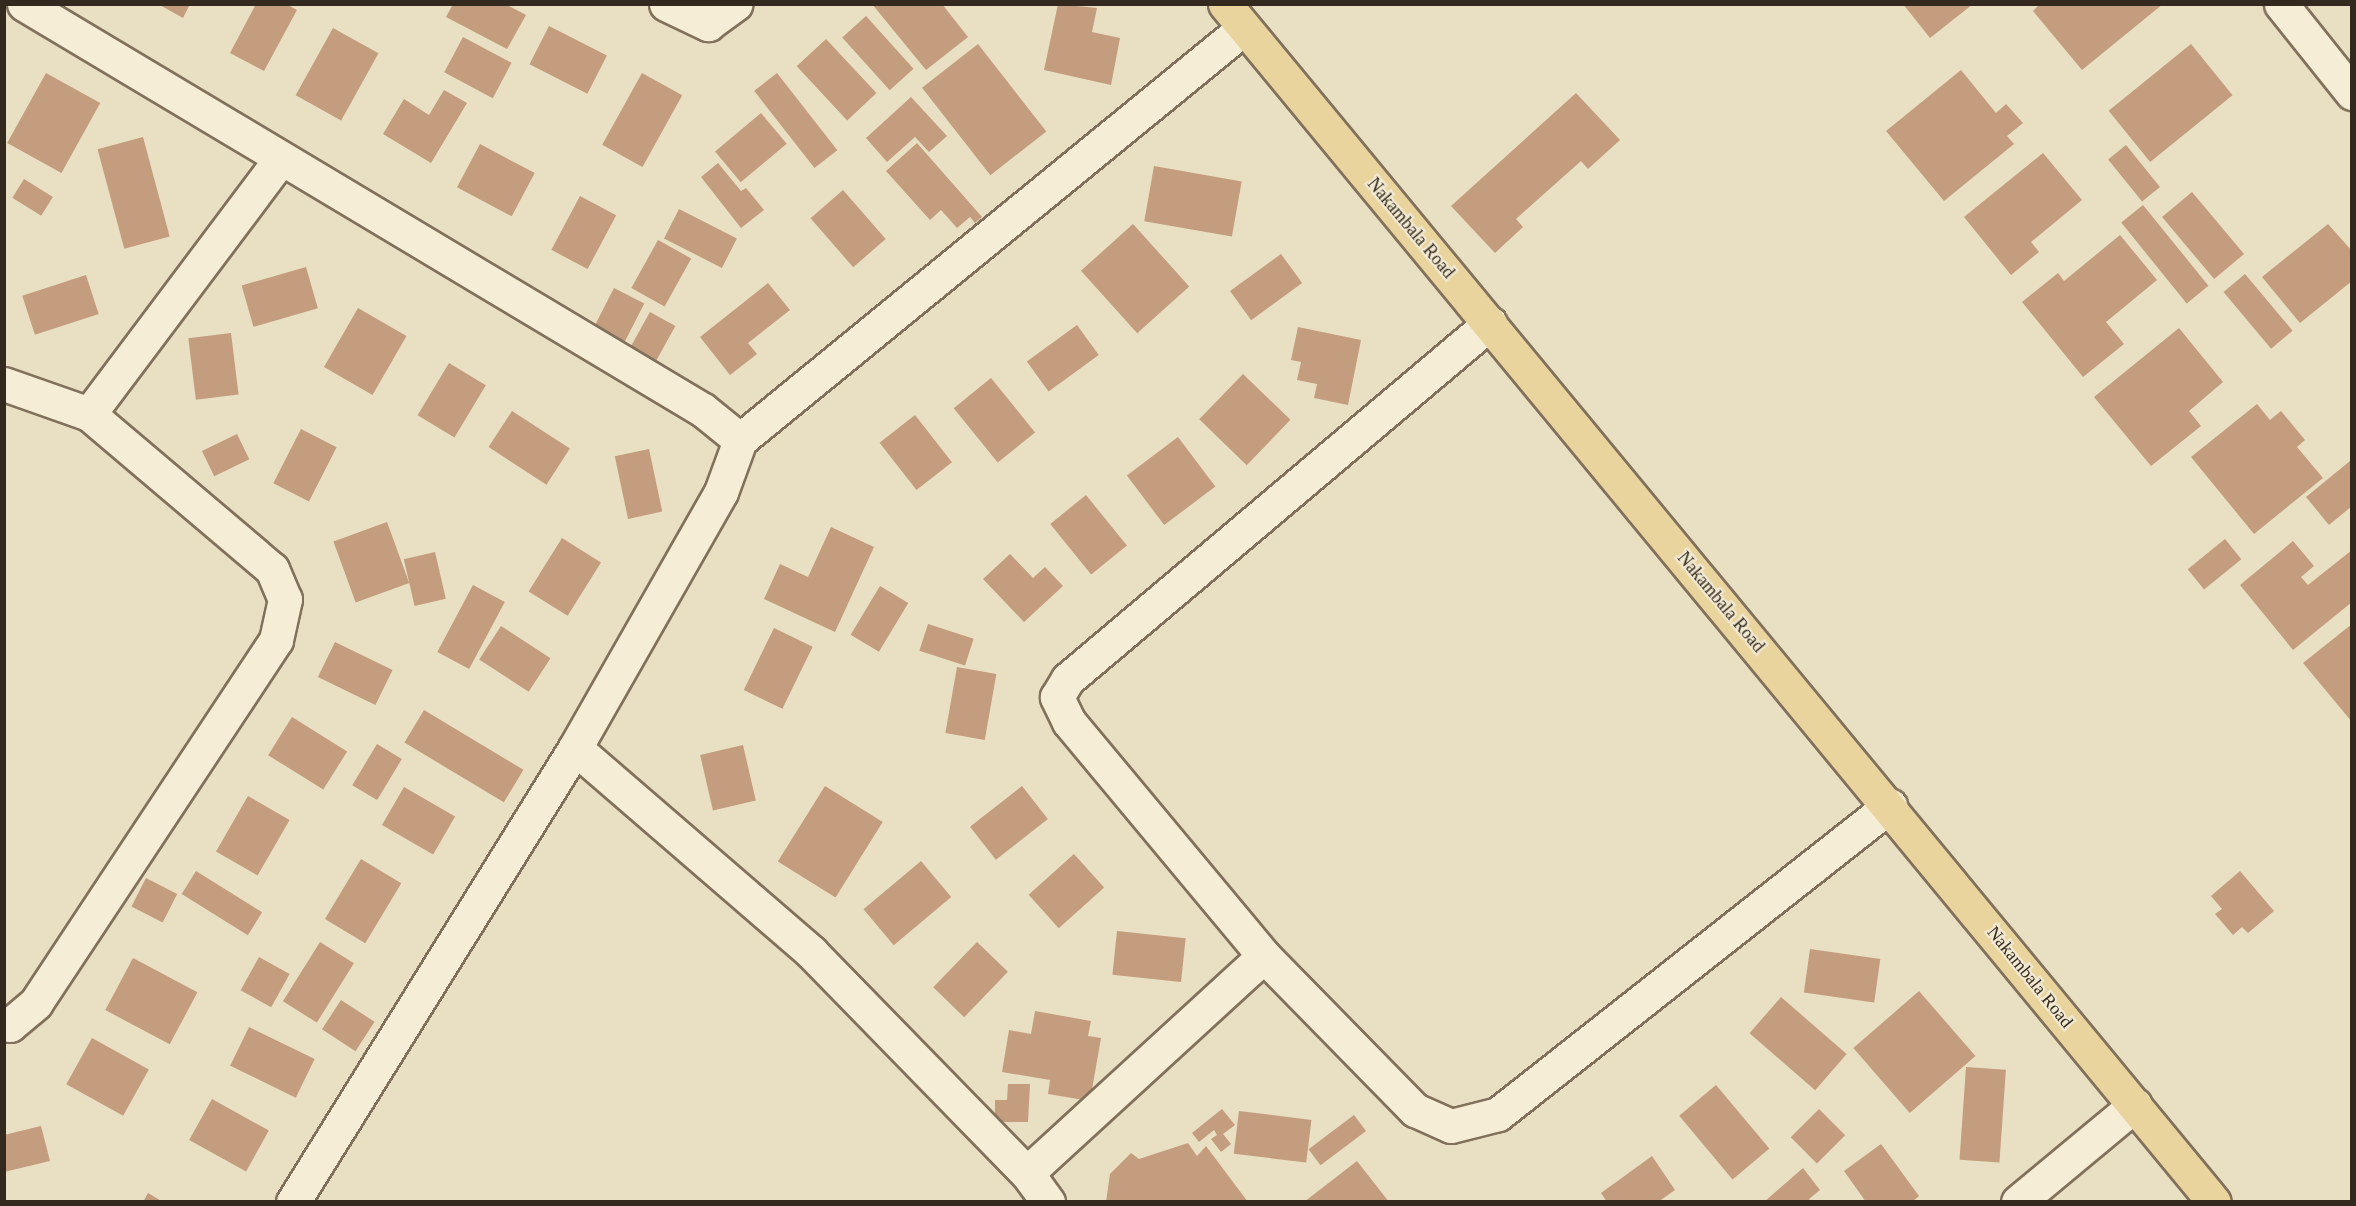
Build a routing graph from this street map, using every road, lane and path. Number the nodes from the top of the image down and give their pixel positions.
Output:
1 (24, 4) edge
2 (666, 4) edge
3 (736, 4) edge
4 (2281, 4) edge
5 (1234, 16) edge
6 (2352, 93) edge
7 (280, 160) junction
8 (1490, 322) junction
9 (4, 384) edge
10 (89, 414) junction
11 (740, 440) junction
12 (575, 748) junction
13 (1890, 806) junction
14 (1264, 956) junction
15 (4, 1024) edge
16 (2135, 1105) junction
17 (1027, 1173) junction
18 (293, 1202) edge
19 (1048, 1202) edge
20 (2018, 1202) edge
21 (2214, 1202) edge

1 - 7 street
2 - 3 street
4 - 6 street
5 - 8 main road, Nakambala Road
5 - 11 street
7 - 10 street
7 - 11 street
8 - 13 main road, Nakambala Road
8 - 14 street
9 - 10 street
10 - 15 street
11 - 12 street
12 - 17 street
12 - 18 street
13 - 14 street
13 - 16 main road, Nakambala Road
14 - 17 street
16 - 20 street
16 - 21 main road, Nakambala Road
17 - 19 street

